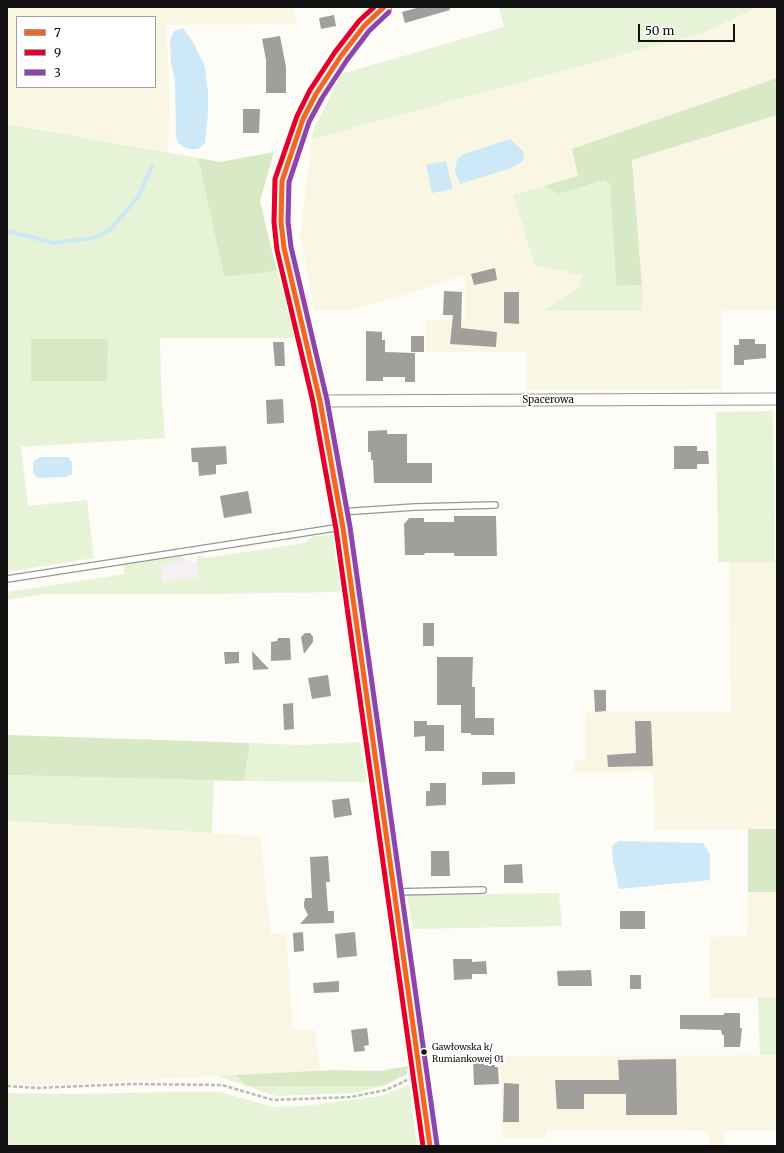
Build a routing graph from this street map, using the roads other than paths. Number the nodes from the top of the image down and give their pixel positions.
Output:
1 (384, 7) edge
2 (777, 399) edge
3 (320, 401) junction
4 (495, 505) dead end
5 (340, 512) junction
6 (343, 528) junction
7 (7, 579) edge
8 (483, 890) dead end
9 (395, 892) junction
10 (430, 1146) edge

1 - 3 street
2 - 3 street, Spacerowa
3 - 5 street
4 - 5 lane
5 - 6 street
6 - 7 lane
6 - 9 street
8 - 9 lane
9 - 10 street

